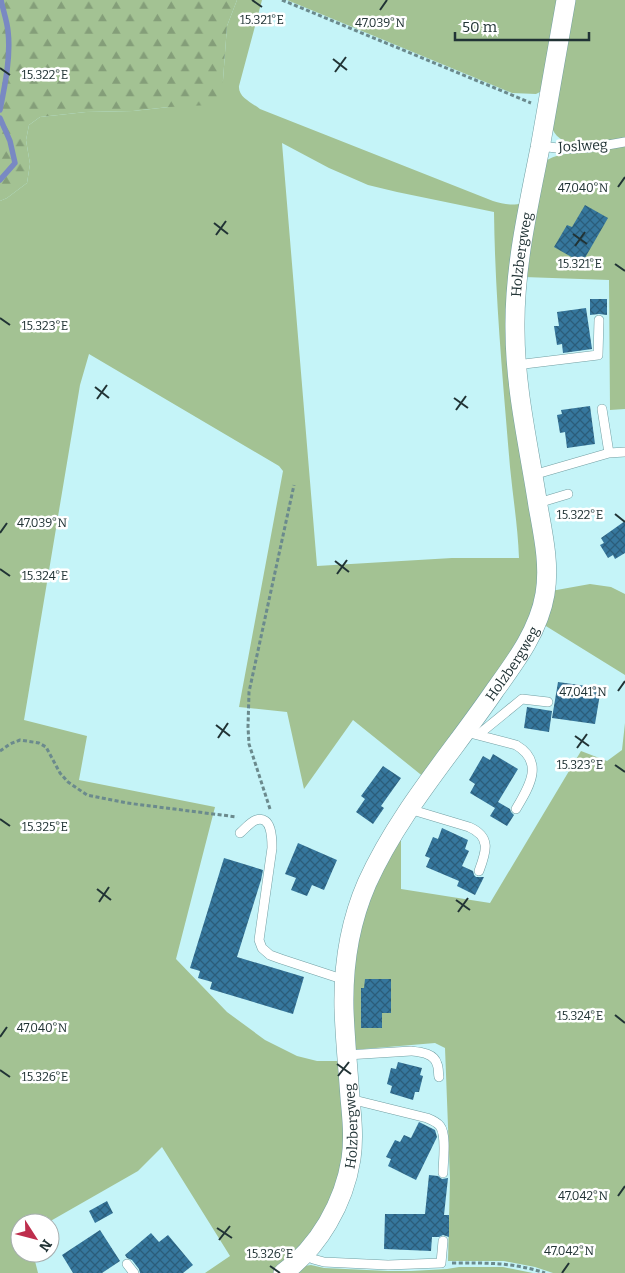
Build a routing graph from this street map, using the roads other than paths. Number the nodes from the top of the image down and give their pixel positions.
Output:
1 (566, 0) edge
2 (625, 142) edge
3 (540, 146) junction
4 (599, 320) dead end
5 (516, 365) junction
6 (602, 409) dead end
7 (625, 452) edge
8 (609, 453) junction
9 (533, 475) junction
10 (568, 494) dead end
11 (538, 503) junction
12 (548, 702) dead end
13 (472, 733) junction
14 (409, 809) junction
15 (516, 809) dead end
16 (240, 833) dead end
17 (479, 871) dead end
18 (345, 980) junction
19 (347, 1055) junction
20 (439, 1077) dead end
21 (350, 1099) junction
22 (443, 1174) dead end
23 (443, 1241) dead end
24 (305, 1254) junction
25 (127, 1264) dead end
26 (134, 1273) edge
27 (283, 1273) edge

1 - 3 street, Holzbergweg
2 - 3 lane, Joslweg
3 - 5 street, Holzbergweg
4 - 5 lane
5 - 9 street, Holzbergweg
6 - 8 lane
7 - 8 lane
8 - 9 lane
9 - 11 street, Holzbergweg
10 - 11 lane
11 - 13 street, Holzbergweg
12 - 13 lane
13 - 14 street, Holzbergweg
13 - 15 lane
14 - 17 lane
14 - 18 street, Holzbergweg
16 - 18 lane
18 - 19 street, Holzbergweg
19 - 20 lane
19 - 21 street, Holzbergweg
21 - 22 lane
21 - 24 street, Holzbergweg
23 - 24 lane
24 - 27 street, Holzbergweg
25 - 26 lane

